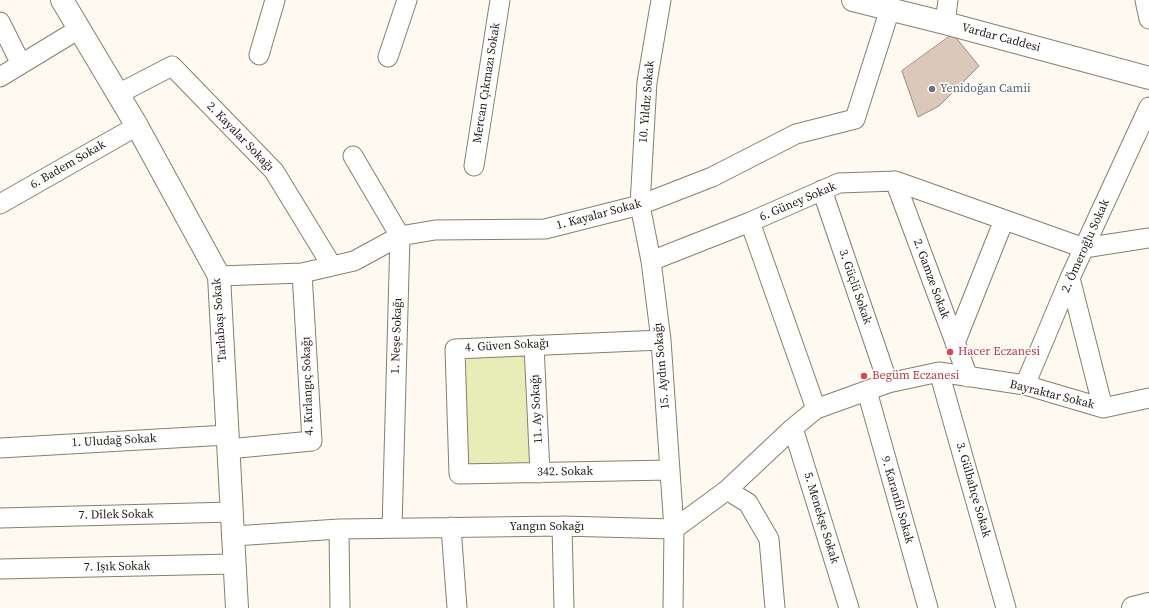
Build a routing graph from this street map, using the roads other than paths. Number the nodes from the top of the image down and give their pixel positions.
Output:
1 (62, 0) edge
2 (275, 0) edge
3 (407, 0) edge
4 (500, 0) edge
5 (661, 0) edge
6 (853, 0) edge
7 (948, 0) edge
8 (1145, 0) edge
9 (890, 9) junction
10 (1149, 19) edge
11 (0, 22) edge
12 (945, 23) junction
13 (78, 29) junction
14 (259, 55) dead end
15 (388, 57) dead end
16 (21, 64) junction
17 (0, 77) edge
18 (1149, 78) edge
19 (118, 94) junction
20 (1149, 107) edge
21 (137, 126) junction
22 (353, 156) dead end
23 (474, 166) dead end
24 (895, 181) junction
25 (822, 190) junction
26 (0, 204) edge
27 (640, 204) junction
28 (1004, 220) junction
29 (750, 222) junction
30 (400, 236) junction
31 (1149, 238) edge
32 (1084, 248) junction
33 (651, 261) junction
34 (332, 266) junction
35 (302, 273) junction
36 (219, 276) junction
37 (1070, 278) junction
38 (661, 340) junction
39 (955, 342) junction
40 (534, 345) junction
41 (939, 372) junction
42 (968, 377) junction
43 (888, 384) junction
44 (1025, 385) junction
45 (867, 391) junction
46 (1149, 398) edge
47 (1103, 408) junction
48 (816, 409) junction
49 (793, 428) junction
50 (228, 442) junction
51 (0, 448) edge
52 (670, 470) junction
53 (540, 473) junction
54 (459, 474) joint
55 (727, 490) junction
56 (232, 512) junction
57 (0, 518) edge
58 (562, 526) junction
59 (451, 527) junction
60 (392, 528) junction
61 (339, 529) junction
62 (674, 529) junction
63 (234, 536) junction
64 (234, 564) junction
65 (0, 569) edge
66 (1149, 604) edge
67 (237, 608) edge
68 (340, 608) edge
69 (457, 608) edge
70 (564, 608) edge
71 (673, 608) edge
72 (775, 608) edge
73 (849, 608) edge
74 (928, 608) edge
75 (1006, 608) edge
76 (1133, 608) edge

1 - 13 street, Tarlabaşı Sokak
2 - 14 street
3 - 15 street
4 - 23 street, Mercan Çıkmazı Sokak
5 - 27 street, 10. Yıldız Sokak
6 - 9 street, Vardar Caddesi
7 - 12 street
8 - 10 street
9 - 12 street, Vardar Caddesi
9 - 27 street, 1. Kayalar Sokak
11 - 16 street
12 - 18 street, Vardar Caddesi
13 - 16 street
13 - 19 street, Tarlabaşı Sokak
16 - 17 street
19 - 21 street, Tarlabaşı Sokak
19 - 34 street, 2. Kayalar Sokağı
20 - 32 street, 2. Ömeroğlu Sokak
21 - 26 street, 6. Badem Sokak
21 - 36 street, Tarlabaşı Sokak
22 - 30 street
24 - 25 street, 6. Güney Sokak
24 - 28 street, 6. Güney Sokak
24 - 39 street, 2. Gamze Sokak
25 - 29 street, 6. Güney Sokak
25 - 43 street, 3. Güçlü Sokak
27 - 30 street, 1. Kayalar Sokak
27 - 33 street, 15. Aydın Sokağı
28 - 32 street, 6. Güney Sokak
28 - 39 street
29 - 33 street, 6. Güney Sokak
29 - 48 street
30 - 34 street, 1. Kayalar Sokak
30 - 60 street, 1. Neşe Sokağı
31 - 32 street
32 - 37 street, 2. Ömeroğlu Sokak
33 - 38 street, 15. Aydın Sokağı
34 - 35 street, 1. Kayalar Sokak
35 - 36 street, 1. Kayalar Sokak
35 - 50 street, 4. Kırlangıç Sokağı
36 - 50 street, Tarlabaşı Sokak
37 - 44 street, 2. Ömeroğlu Sokak
37 - 47 street
38 - 40 street, 4. Güven Sokağı
38 - 52 street, 15. Aydın Sokağı
39 - 42 street, 2. Gamze Sokak
40 - 53 street, 11. Ay Sokağı
40 - 54 street, 4. Güven Sokağı
41 - 42 street, Bayraktar Sokak
41 - 43 street, Bayraktar Sokak
41 - 75 street, 3. Gülbahçe Sokak
42 - 44 street, Bayraktar Sokak
43 - 45 street, Bayraktar Sokak
44 - 47 street, Bayraktar Sokak
45 - 48 street, Bayraktar Sokak
45 - 74 street, 9. Karanfil Sokak
46 - 47 street, Bayraktar Sokak
48 - 49 street
49 - 55 street
49 - 73 street, 5. Menekşe Sokak
50 - 51 street, 1. Uludağ Sokak
50 - 56 street, Tarlabaşı Sokak
52 - 53 street, 342. Sokak
52 - 62 street, 15. Aydın Sokağı
53 - 54 street, 342. Sokak
55 - 62 street
55 - 72 street
56 - 57 street, 7. Dilek Sokak
56 - 63 street, Tarlabaşı Sokak
58 - 59 street, Yangın Sokağı
58 - 62 street, Yangın Sokağı
58 - 70 street
59 - 60 street, Yangın Sokağı
59 - 69 street
60 - 61 street, Yangın Sokağı
61 - 63 street, Yangın Sokağı
61 - 68 street
62 - 71 street, 15. Aydın Sokağı
63 - 64 street, Tarlabaşı Sokak
64 - 65 street, 7. Işık Sokak
64 - 67 street, Tarlabaşı Sokak
66 - 76 street

